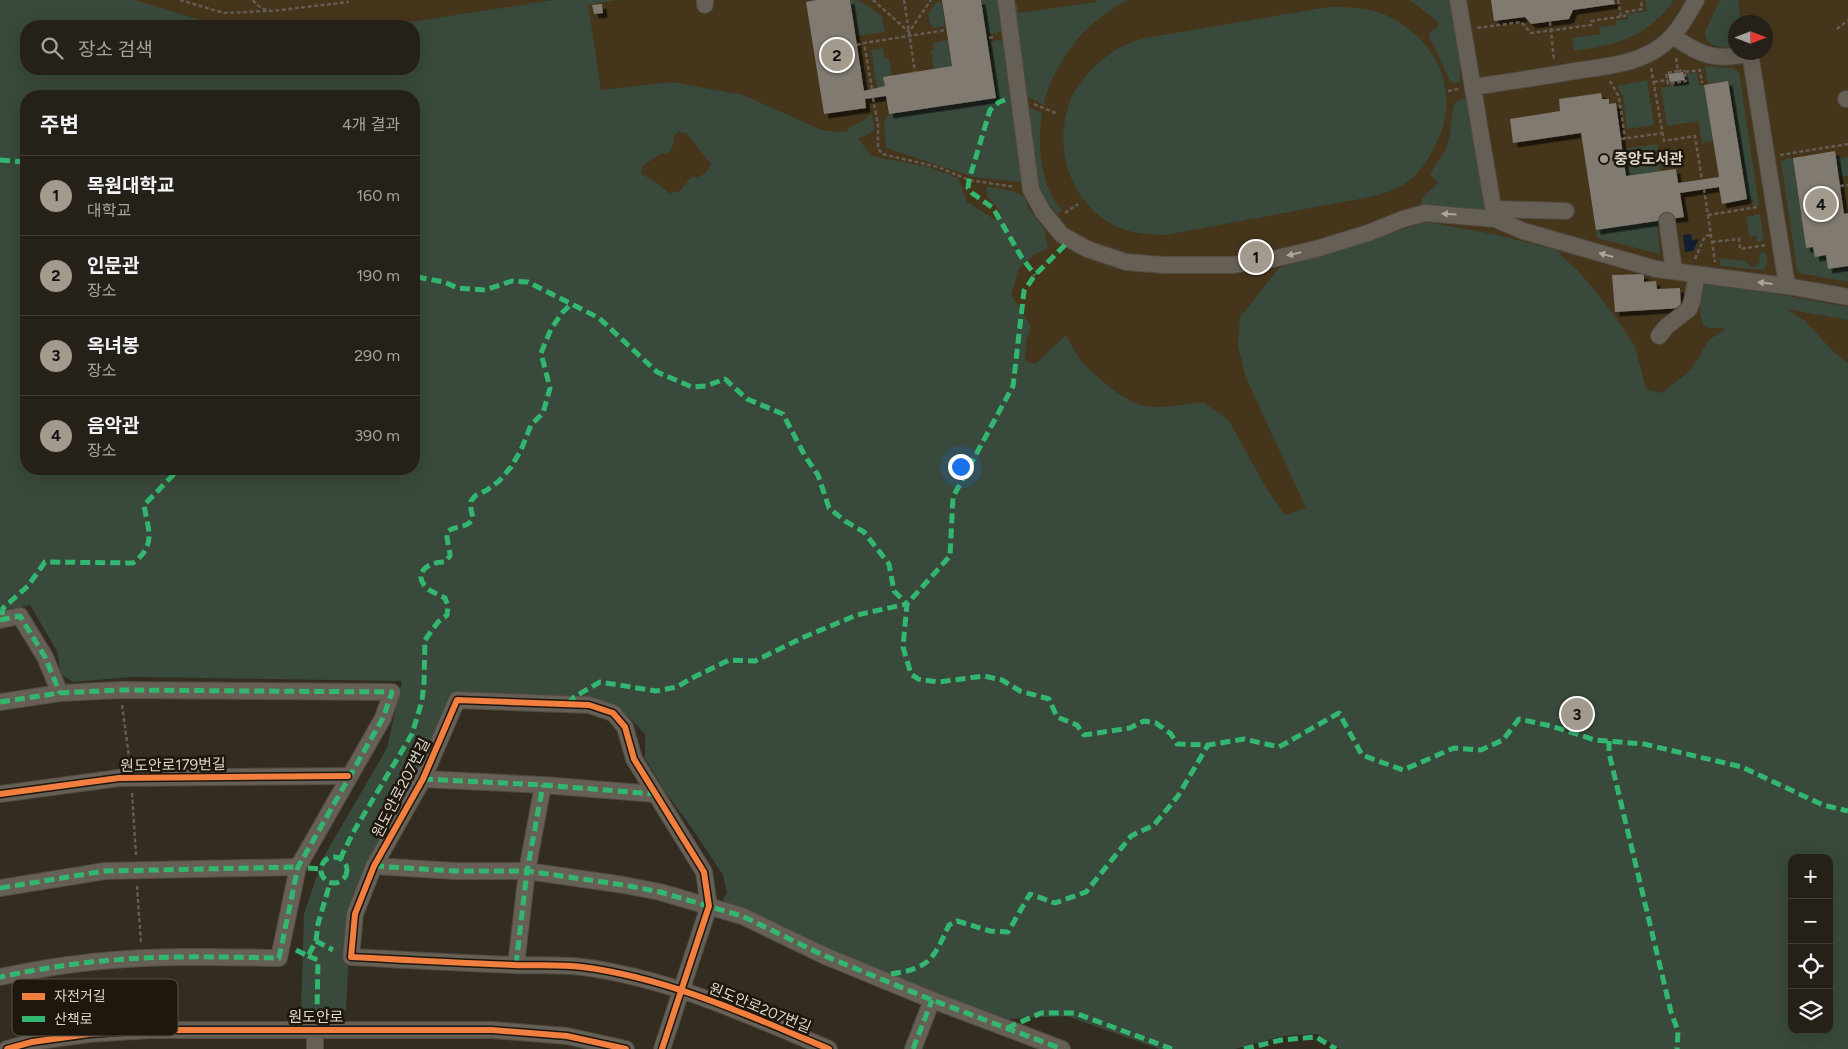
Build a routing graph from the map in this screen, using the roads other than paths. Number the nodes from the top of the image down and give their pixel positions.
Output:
1 (1006, 0) edge
2 (1458, 0) edge
3 (1696, 0) edge
4 (1673, 36) junction
5 (1472, 87) junction
6 (1566, 210) dead end
7 (1494, 214) junction
8 (1667, 221) dead end
9 (1695, 269) junction
10 (1674, 271) junction
11 (1787, 286) junction
12 (1848, 297) edge
13 (1659, 336) dead end
14 (0, 620) edge
15 (60, 693) junction
16 (0, 702) edge
17 (348, 776) junction
18 (423, 779) junction
19 (543, 785) junction
20 (0, 794) edge
21 (655, 794) junction
22 (374, 866) junction
23 (298, 867) junction
24 (527, 871) junction
25 (0, 888) edge
26 (709, 906) junction
27 (516, 965) junction
28 (0, 977) edge
29 (681, 990) junction
30 (932, 1000) junction
31 (178, 1030) edge
32 (315, 1030) junction
33 (80, 1036) edge
34 (7, 1049) edge
35 (315, 1049) edge
36 (626, 1049) edge
37 (662, 1049) edge
38 (829, 1049) edge
39 (913, 1049) edge
40 (1062, 1049) edge

7 -> 1 street
2 - 5 street
3 - 4 street
4 - 5 street
4 - 11 street
5 - 7 street
6 - 7 street
10 -> 7 street
8 - 10 street
9 - 10 street
11 -> 9 street
9 - 13 street
11 - 12 street
14 - 15 street
15 - 16 street
15 - 17 street
17 - 20 street, 원도안로179번길
17 - 23 street
18 - 19 street, 원도안로207번길
18 - 21 street, 원도안로207번길
18 - 22 street, 원도안로207번길
19 - 21 street, 원도안로207번길
19 - 24 street
21 - 26 street, 원도안로207번길
22 - 24 street
22 - 27 street, 원도안로207번길
23 - 25 street
23 - 28 street
24 - 26 street
24 - 27 street
26 - 29 street, 원도안로207번길
26 - 30 street
27 - 29 street, 원도안로207번길
29 - 37 street, 원도안로207번길
29 - 38 street, 원도안로207번길
30 - 39 street
30 - 40 street
31 - 32 street, 원도안로
32 - 35 street
32 - 36 street, 원도안로
33 - 34 street, 원도안로

